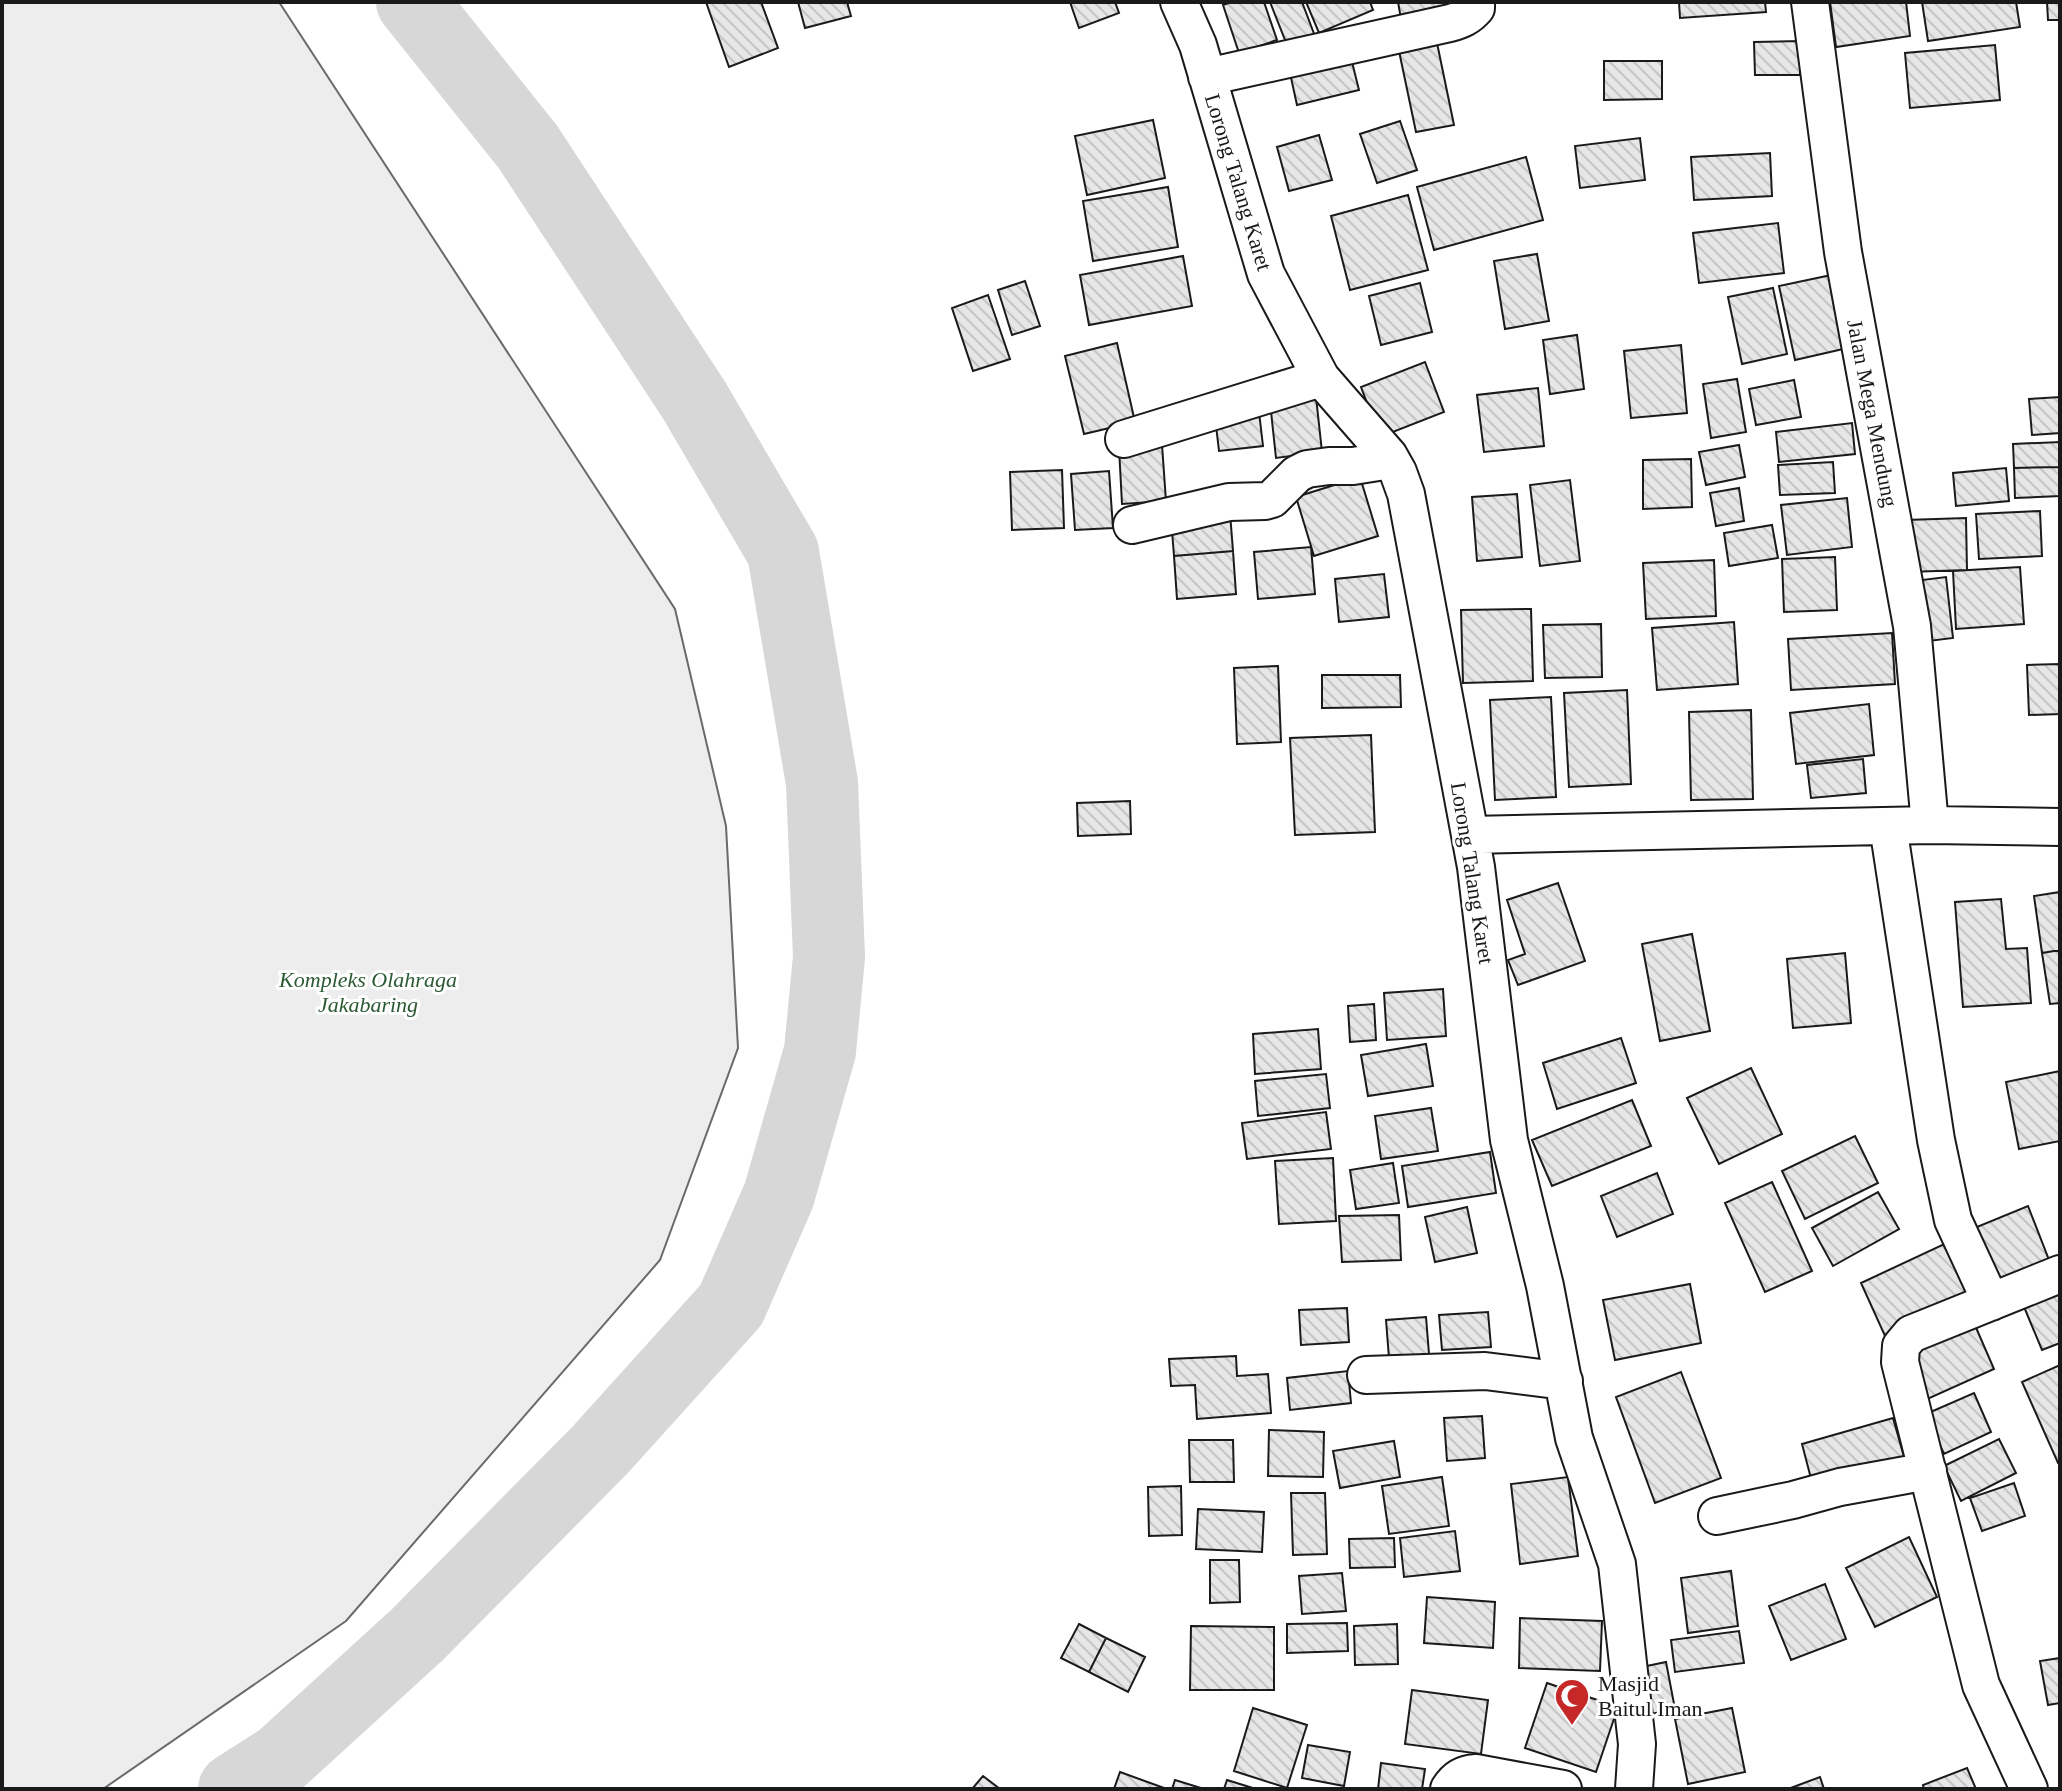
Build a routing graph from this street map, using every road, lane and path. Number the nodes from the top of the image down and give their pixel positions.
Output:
1 (1179, 2) edge
2 (1476, 2) edge
3 (1810, 2) edge
4 (1207, 77) junction
5 (1321, 378) junction
6 (1124, 439) dead end
7 (1391, 460) junction
8 (1132, 525) dead end
9 (1930, 825) junction
10 (1888, 826) junction
11 (2060, 827) edge
12 (1470, 835) junction
13 (2060, 1274) edge
14 (1991, 1302) junction
15 (1366, 1375) dead end
16 (1564, 1381) junction
17 (1928, 1471) junction
18 (1717, 1516) dead end
19 (1449, 1789) edge
20 (1563, 1789) edge
21 (1634, 1789) edge
22 (2029, 1789) edge

1 - 4 street, Lorong Talang Karet
2 - 4 street
3 - 9 street, Jalan Mega Mendung
4 - 5 street, Lorong Talang Karet
5 - 6 street
5 - 7 street, Lorong Talang Karet
7 - 8 street
7 - 12 street, Lorong Talang Karet
9 - 10 street
9 - 11 street
10 - 12 street
10 - 14 street
12 - 16 street, Lorong Talang Karet
13 - 14 street
14 - 17 street
15 - 16 street
16 - 21 street, Lorong Talang Karet
17 - 18 street
17 - 22 street
19 - 20 street

